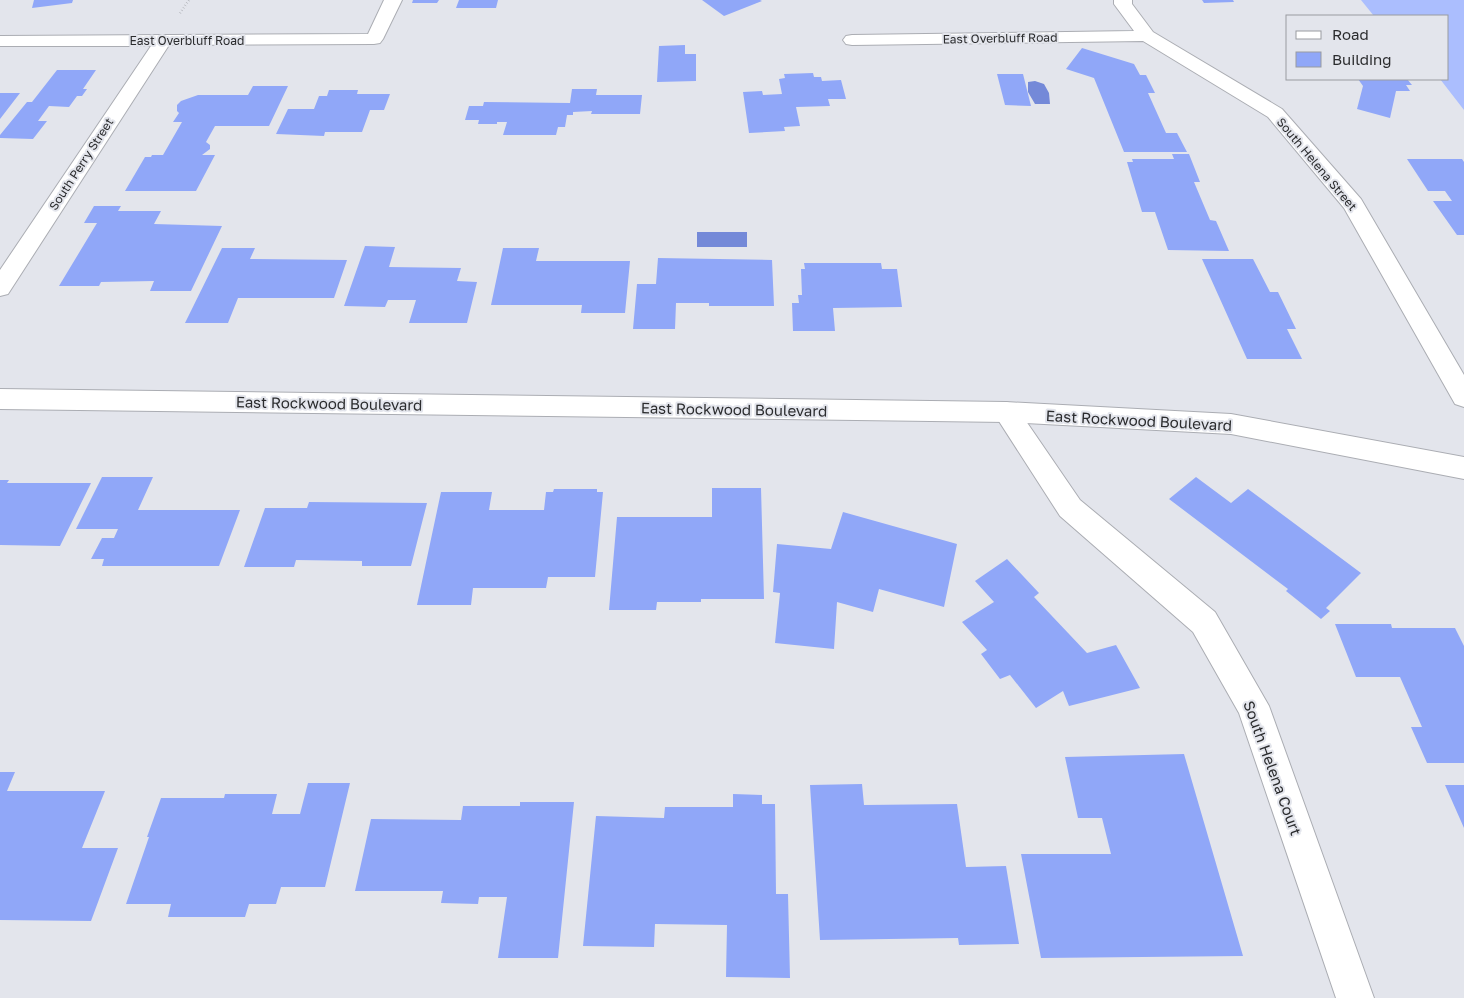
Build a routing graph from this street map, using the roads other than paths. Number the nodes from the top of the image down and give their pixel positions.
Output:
1 (393, 0) edge
2 (1123, 0) edge
3 (1147, 36) junction
4 (163, 40) junction
5 (852, 40) dead end
6 (0, 41) edge
7 (0, 288) edge
8 (1464, 397) edge
9 (0, 399) edge
10 (1006, 412) junction
11 (1464, 468) edge
12 (1355, 998) edge

1 - 4 street, East Overbluff Road
2 - 3 street
3 - 5 street, East Overbluff Road
3 - 8 street, South Helena Street
4 - 6 street, East Overbluff Road
4 - 7 street, South Perry Street
9 - 10 street, East Rockwood Boulevard
10 - 11 street, East Rockwood Boulevard
10 - 12 street, South Helena Court

